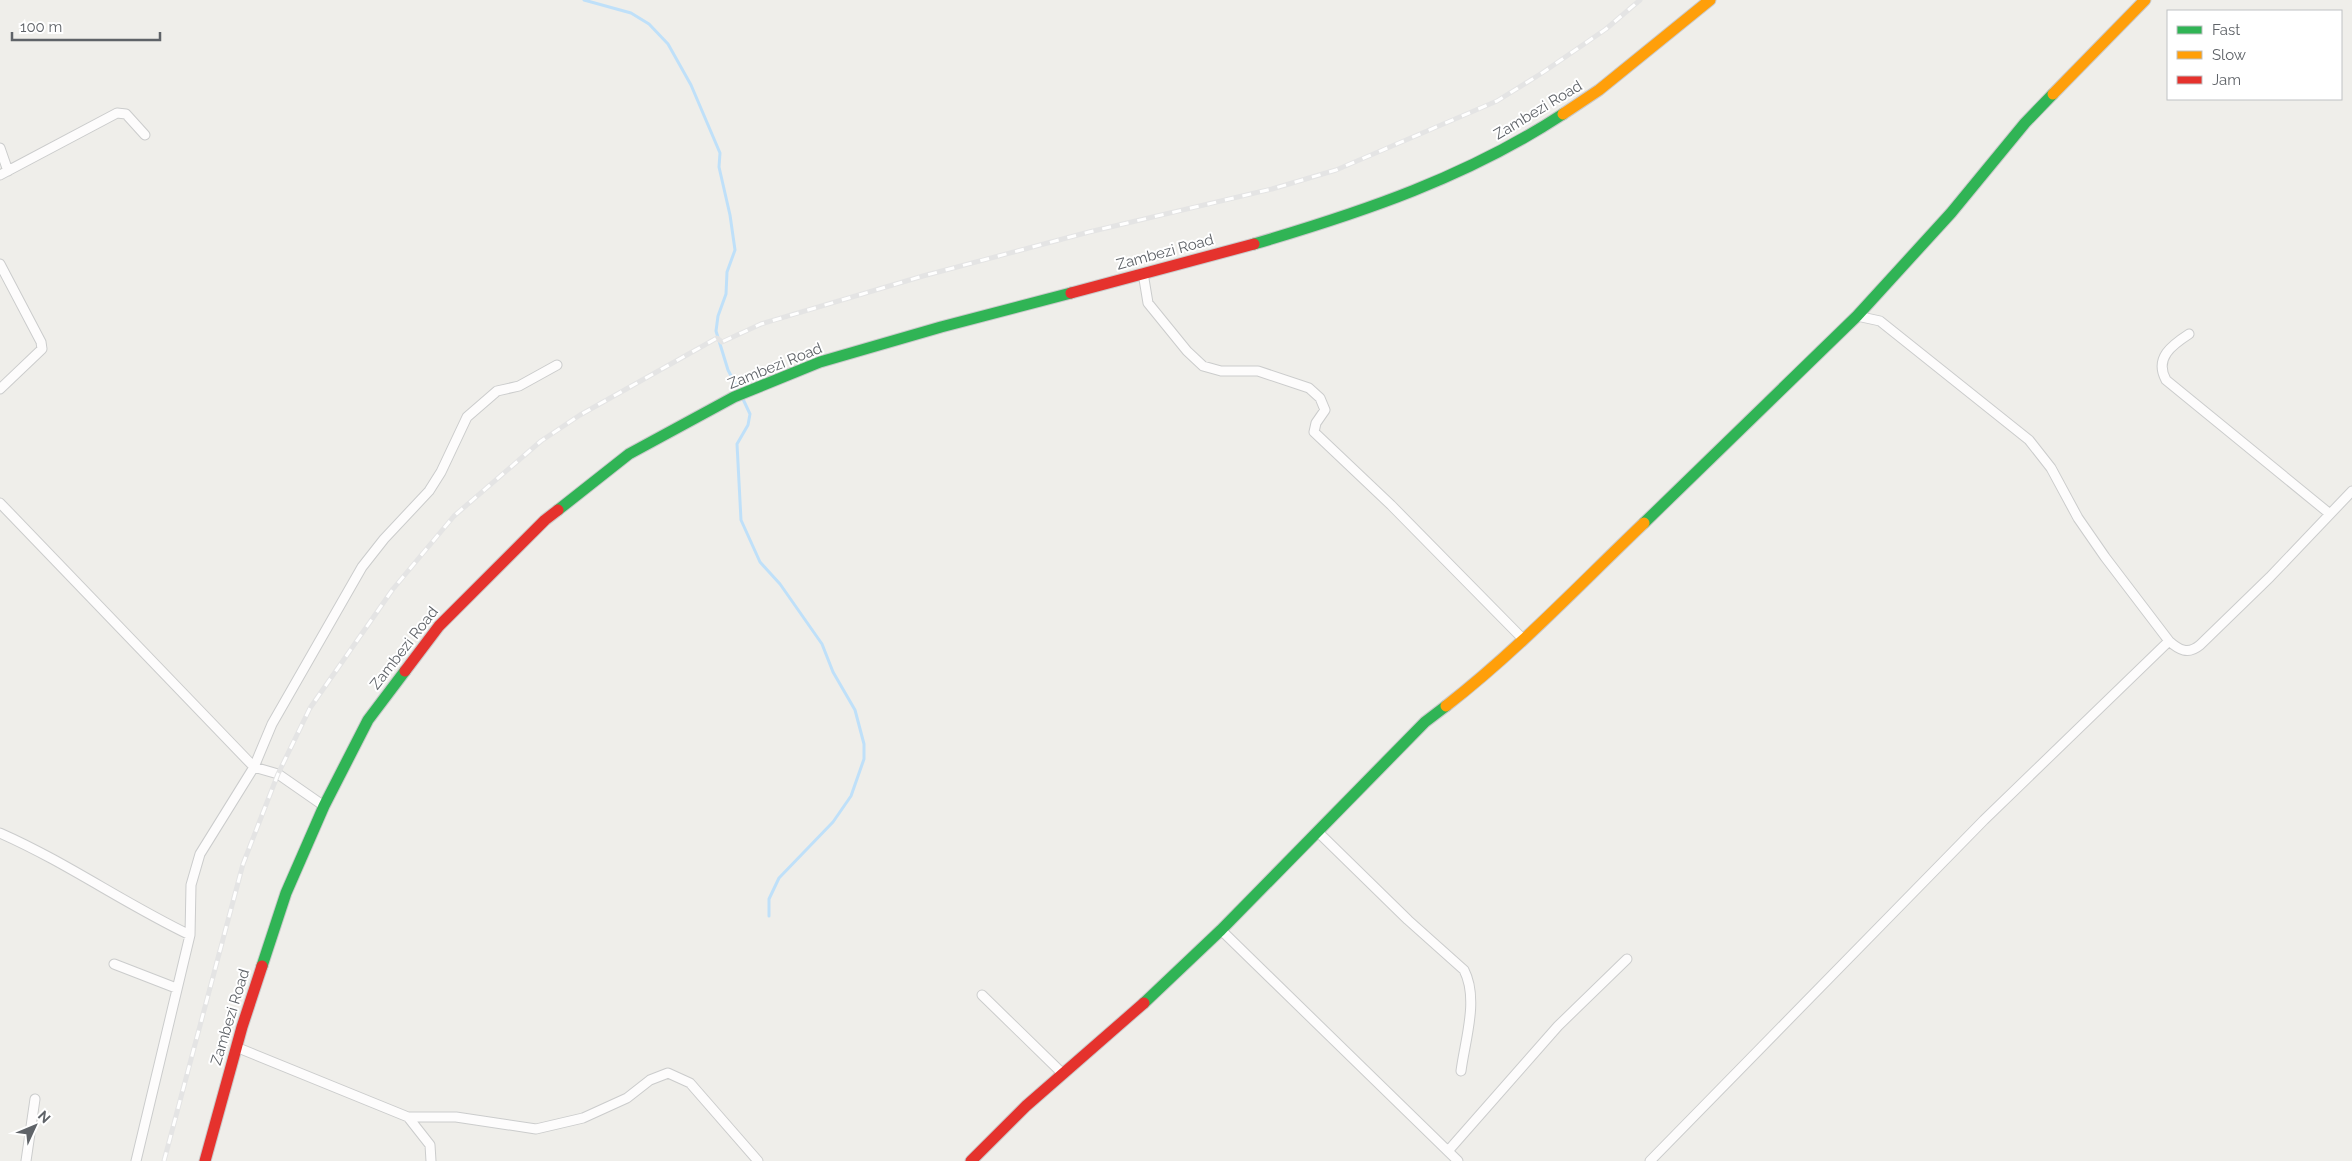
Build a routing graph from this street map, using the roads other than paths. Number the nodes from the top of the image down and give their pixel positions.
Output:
1 (1710, 0) edge
2 (2145, 0) edge
3 (145, 135) dead end
4 (0, 148) edge
5 (4, 173) edge
6 (0, 264) edge
7 (1143, 273) junction
8 (1857, 316) junction
9 (2190, 334) dead end
10 (557, 365) dead end
11 (0, 389) edge
12 (2352, 491) edge
13 (0, 503) edge
14 (2330, 514) junction
15 (1522, 638) junction
16 (2169, 641) junction
17 (254, 767) junction
18 (324, 806) junction
19 (0, 832) edge
20 (1318, 832) junction
21 (1221, 930) junction
22 (190, 934) junction
23 (1628, 959) dead end
24 (114, 964) dead end
25 (176, 988) junction
26 (982, 995) dead end
27 (236, 1047) junction
28 (1460, 1071) dead end
29 (1062, 1073) junction
30 (35, 1099) dead end
31 (408, 1116) junction
32 (1448, 1151) junction
33 (26, 1161) edge
34 (136, 1161) edge
35 (204, 1161) edge
36 (431, 1161) edge
37 (758, 1161) edge
38 (971, 1161) edge
39 (1458, 1161) edge
40 (1650, 1161) edge

1 - 7 main road, Zambezi Road
2 - 8 main road
3 - 5 street
4 - 5 street
6 - 11 street
7 - 15 street
7 - 18 main road, Zambezi Road
8 - 15 main road
8 - 16 street
9 - 14 street
10 - 17 street
12 - 14 street
13 - 17 street
14 - 16 street
15 - 20 main road
16 - 40 street
17 - 18 street
17 - 22 street
18 - 27 main road, Zambezi Road
19 - 22 street
20 - 21 main road
20 - 28 street
21 - 29 main road
21 - 32 street
22 - 25 street
23 - 32 street
24 - 25 street
25 - 34 street
26 - 29 street
27 - 31 street
27 - 35 main road, Zambezi Road
29 - 38 main road
30 - 33 street
31 - 36 street
31 - 37 street
32 - 39 street

